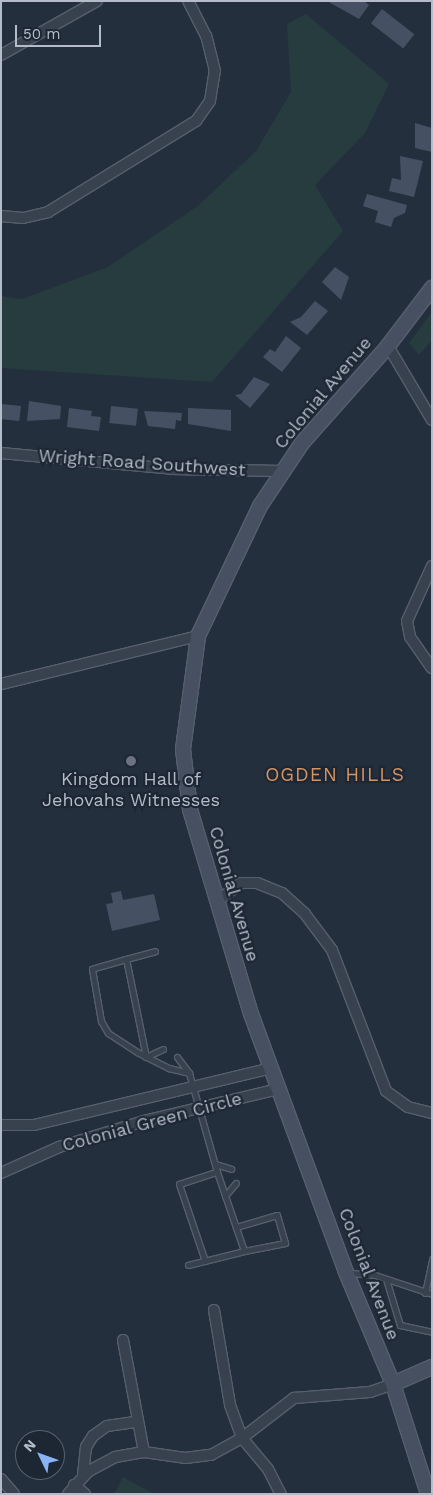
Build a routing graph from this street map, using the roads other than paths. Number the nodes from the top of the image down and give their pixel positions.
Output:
1 (97, 1) edge
2 (188, 1) edge
3 (1, 55) edge
4 (1, 216) edge
5 (432, 288) edge
6 (388, 346) junction
7 (432, 420) edge
8 (1, 453) edge
9 (282, 471) junction
10 (432, 566) edge
11 (198, 636) junction
12 (432, 668) edge
13 (1, 684) edge
14 (216, 902) junction
15 (154, 951) dead end
16 (126, 959) junction
17 (163, 1049) dead end
18 (146, 1057) junction
19 (178, 1057) dead end
20 (271, 1068) junction
21 (188, 1073) junction
22 (194, 1087) junction
23 (278, 1090) junction
24 (198, 1108) junction
25 (432, 1113) edge
26 (2, 1124) edge
27 (215, 1164) junction
28 (230, 1169) dead end
29 (217, 1172) junction
30 (1, 1173) edge
31 (236, 1183) dead end
32 (226, 1196) junction
33 (236, 1227) junction
34 (244, 1251) junction
35 (430, 1259) edge
36 (205, 1261) junction
37 (188, 1265) dead end
38 (346, 1272) junction
39 (386, 1279) junction
40 (425, 1293) junction
41 (432, 1294) edge
42 (214, 1310) dead end
43 (432, 1332) edge
44 (123, 1340) dead end
45 (432, 1367) edge
46 (393, 1384) junction
47 (137, 1422) junction
48 (242, 1438) junction
49 (144, 1452) junction
50 (84, 1475) junction
51 (1, 1478) edge
52 (74, 1485) junction
53 (14, 1494) edge
54 (68, 1494) edge
55 (85, 1494) edge
56 (281, 1494) edge
57 (428, 1494) edge

1 - 3 street
2 - 4 street
5 - 6 main road, Colonial Avenue
6 - 7 street
6 - 9 main road, Colonial Avenue
8 - 9 street, Wright Road Southwest
9 - 11 main road, Colonial Avenue
10 - 12 street
11 - 13 street
11 - 14 main road, Colonial Avenue
14 - 20 main road, Colonial Avenue
14 - 25 street
15 - 16 lane
16 - 18 lane
16 - 18 lane
17 - 18 lane
18 - 21 lane
19 - 21 lane
20 - 22 street, Colonial Green Circle
20 - 23 main road, Colonial Avenue
21 - 22 lane
22 - 24 lane
22 - 26 street, Colonial Green Circle
23 - 24 street, Colonial Green Circle
23 - 38 main road, Colonial Avenue
24 - 27 lane
24 - 30 street, Colonial Green Circle
27 - 28 lane
27 - 29 lane
29 - 32 lane
29 - 36 lane
31 - 32 lane
32 - 33 lane
33 - 34 lane
33 - 34 lane
34 - 36 lane
35 - 40 lane
36 - 37 lane
38 - 39 lane
38 - 46 main road, Colonial Avenue
39 - 40 lane
39 - 43 lane
40 - 41 lane
42 - 48 street
44 - 47 street
45 - 46 main road
46 - 48 street
46 - 57 main road, Colonial Avenue
47 - 49 street
47 - 50 street
48 - 49 street
48 - 56 street
49 - 50 street
50 - 52 street
51 - 53 street
52 - 54 street
52 - 55 street

